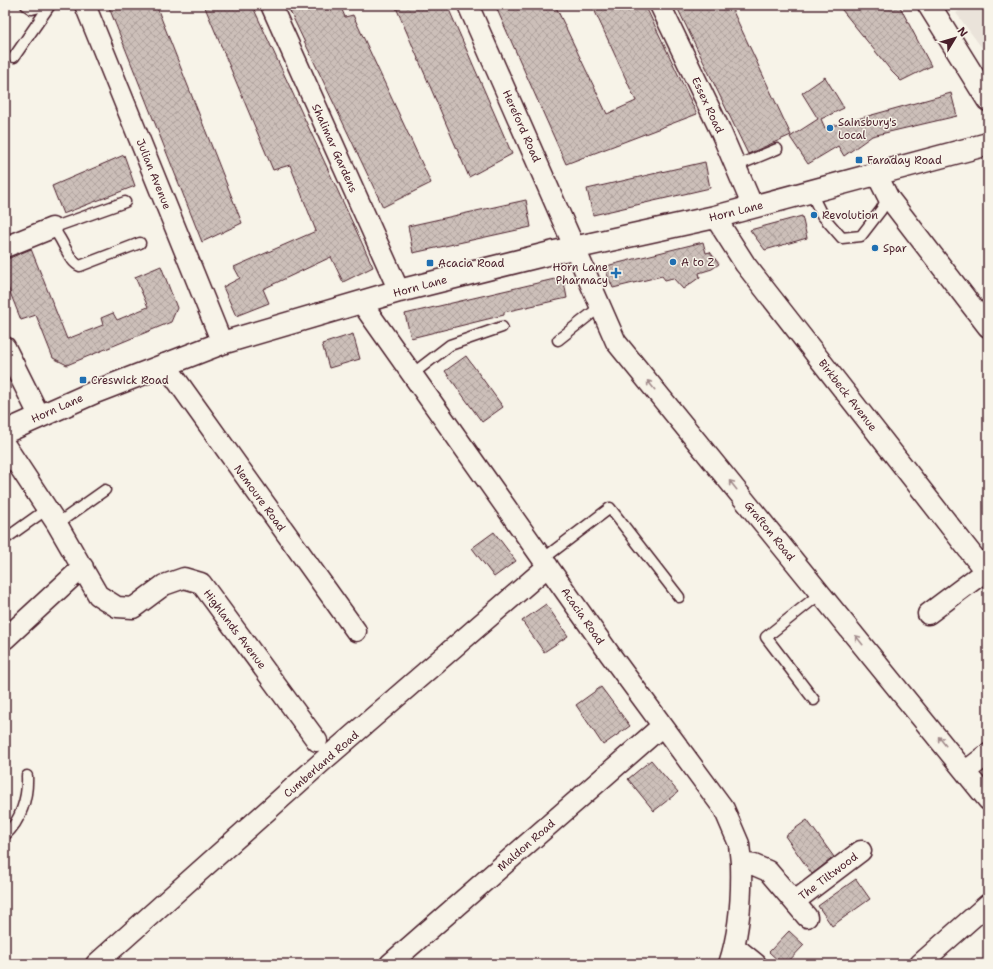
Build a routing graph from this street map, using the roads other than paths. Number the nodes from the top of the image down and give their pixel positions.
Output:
1 (26, 5) edge
2 (46, 5) edge
3 (50, 5) edge
4 (85, 5) edge
5 (271, 5) edge
6 (468, 5) edge
7 (660, 5) edge
8 (929, 5) edge
9 (14, 57) dead end
10 (988, 100) edge
11 (988, 144) edge
12 (777, 149) dead end
13 (736, 166) junction
14 (876, 174) junction
15 (810, 191) junction
16 (888, 197) junction
17 (125, 202) dead end
18 (753, 207) junction
19 (715, 216) junction
20 (52, 228) junction
21 (140, 243) dead end
22 (5, 247) edge
23 (575, 248) junction
24 (399, 292) junction
25 (361, 302) junction
26 (601, 306) junction
27 (502, 327) dead end
28 (988, 328) edge
29 (558, 340) dead end
30 (222, 343) junction
31 (5, 347) edge
32 (165, 364) junction
33 (412, 375) junction
34 (39, 416) junction
35 (5, 432) edge
36 (5, 445) edge
37 (104, 490) dead end
38 (52, 516) junction
39 (5, 539) edge
40 (546, 563) junction
41 (83, 567) junction
42 (987, 570) edge
43 (821, 593) junction
44 (679, 597) dead end
45 (928, 614) dead end
46 (356, 631) dead end
47 (5, 639) edge
48 (814, 700) dead end
49 (662, 726) junction
50 (323, 748) junction
51 (988, 754) edge
52 (966, 771) junction
53 (27, 776) dead end
54 (988, 800) edge
55 (5, 835) edge
56 (861, 851) dead end
57 (742, 863) junction
58 (795, 902) junction
59 (988, 904) edge
60 (807, 917) dead end
61 (732, 956) edge
62 (96, 964) edge
63 (390, 964) edge
64 (756, 964) edge
65 (920, 964) edge

1 - 2 lane
3 - 9 lane
4 - 30 street, Julian Avenue
5 - 24 street, Shalimar Gardens
6 - 23 street, Hereford Road
7 - 13 street, Essex Road
8 - 10 main road
11 - 14 main road, Horn Lane
12 - 13 lane
13 - 18 street, Essex Road
14 - 15 main road, Horn Lane
14 - 16 street
15 - 16 lane
15 - 18 main road, Horn Lane
16 - 28 street
17 - 20 lane
18 - 19 main road, Horn Lane
19 - 23 main road, Horn Lane
19 - 42 street, Birkbeck Avenue
20 - 21 lane
20 - 22 street
23 - 24 main road, Horn Lane
23 - 26 street, Grafton Road
24 - 25 main road, Horn Lane
25 - 30 main road, Horn Lane
25 - 33 street, Acacia Road
26 - 29 lane
43 -> 26 street, Grafton Road
27 - 33 lane
30 - 32 main road, Horn Lane
31 - 34 street
32 - 34 main road, Horn Lane
32 - 46 street, Nemoure Road
33 - 40 street, Acacia Road
34 - 35 main road, Horn Lane
36 - 38 street, Highlands Avenue
37 - 38 lane
38 - 39 lane
38 - 41 street, Highlands Avenue
40 - 44 lane
40 - 49 street, Acacia Road
40 - 50 street, Cumberland Road
41 - 47 street
41 - 50 street, Highlands Avenue
42 - 45 street
43 - 48 lane
52 -> 43 street, Grafton Road
49 - 57 street, Acacia Road
49 - 63 street, Maldon Road
50 - 62 street, Cumberland Road
51 - 52 street
52 - 54 street, Grafton Road
53 - 55 lane
56 - 58 street, The Tiltwood
57 - 58 street
57 - 61 street, Acacia Road
58 - 60 street
59 - 65 street
61 - 64 street

